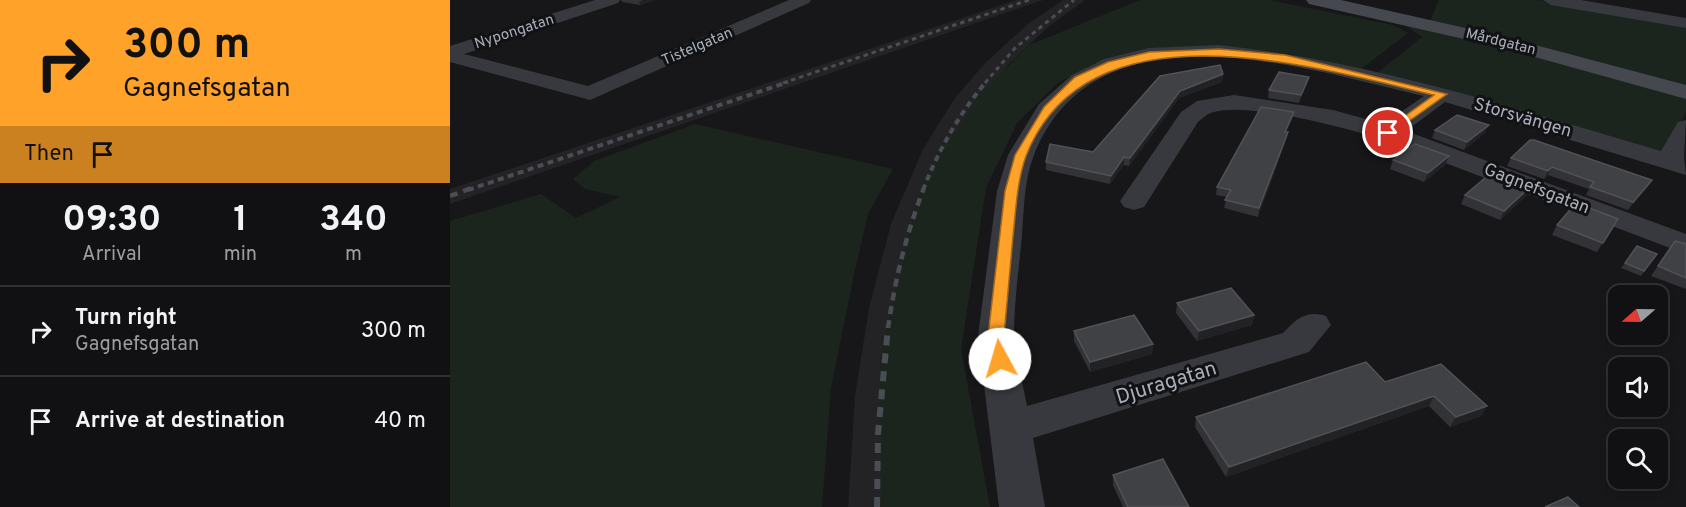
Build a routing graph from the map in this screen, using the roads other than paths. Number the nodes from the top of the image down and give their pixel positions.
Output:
1 (612, 0) edge
2 (803, 0) edge
3 (1315, 0) edge
4 (1551, 0) edge
5 (1686, 23) edge
6 (450, 54) edge
7 (1686, 92) edge
8 (1442, 94) junction
9 (1686, 128) edge
10 (1388, 133) junction
11 (1677, 164) edge
12 (1134, 201) dead end
13 (1686, 245) edge
14 (1313, 325) dead end
15 (1011, 428) junction
16 (1022, 507) edge

1 - 6 street, Nypongatan
2 - 6 street, Tistelgatan
3 - 7 street, Mårdgatan
4 - 5 street
8 - 10 street
8 - 11 street, Storsvängen
8 - 15 street, Storsvängen
9 - 11 street, Storsvängen
10 - 12 street, Gagnefsgatan
10 - 13 street, Gagnefsgatan
14 - 15 street, Djuragatan
15 - 16 street, Storsvängen

